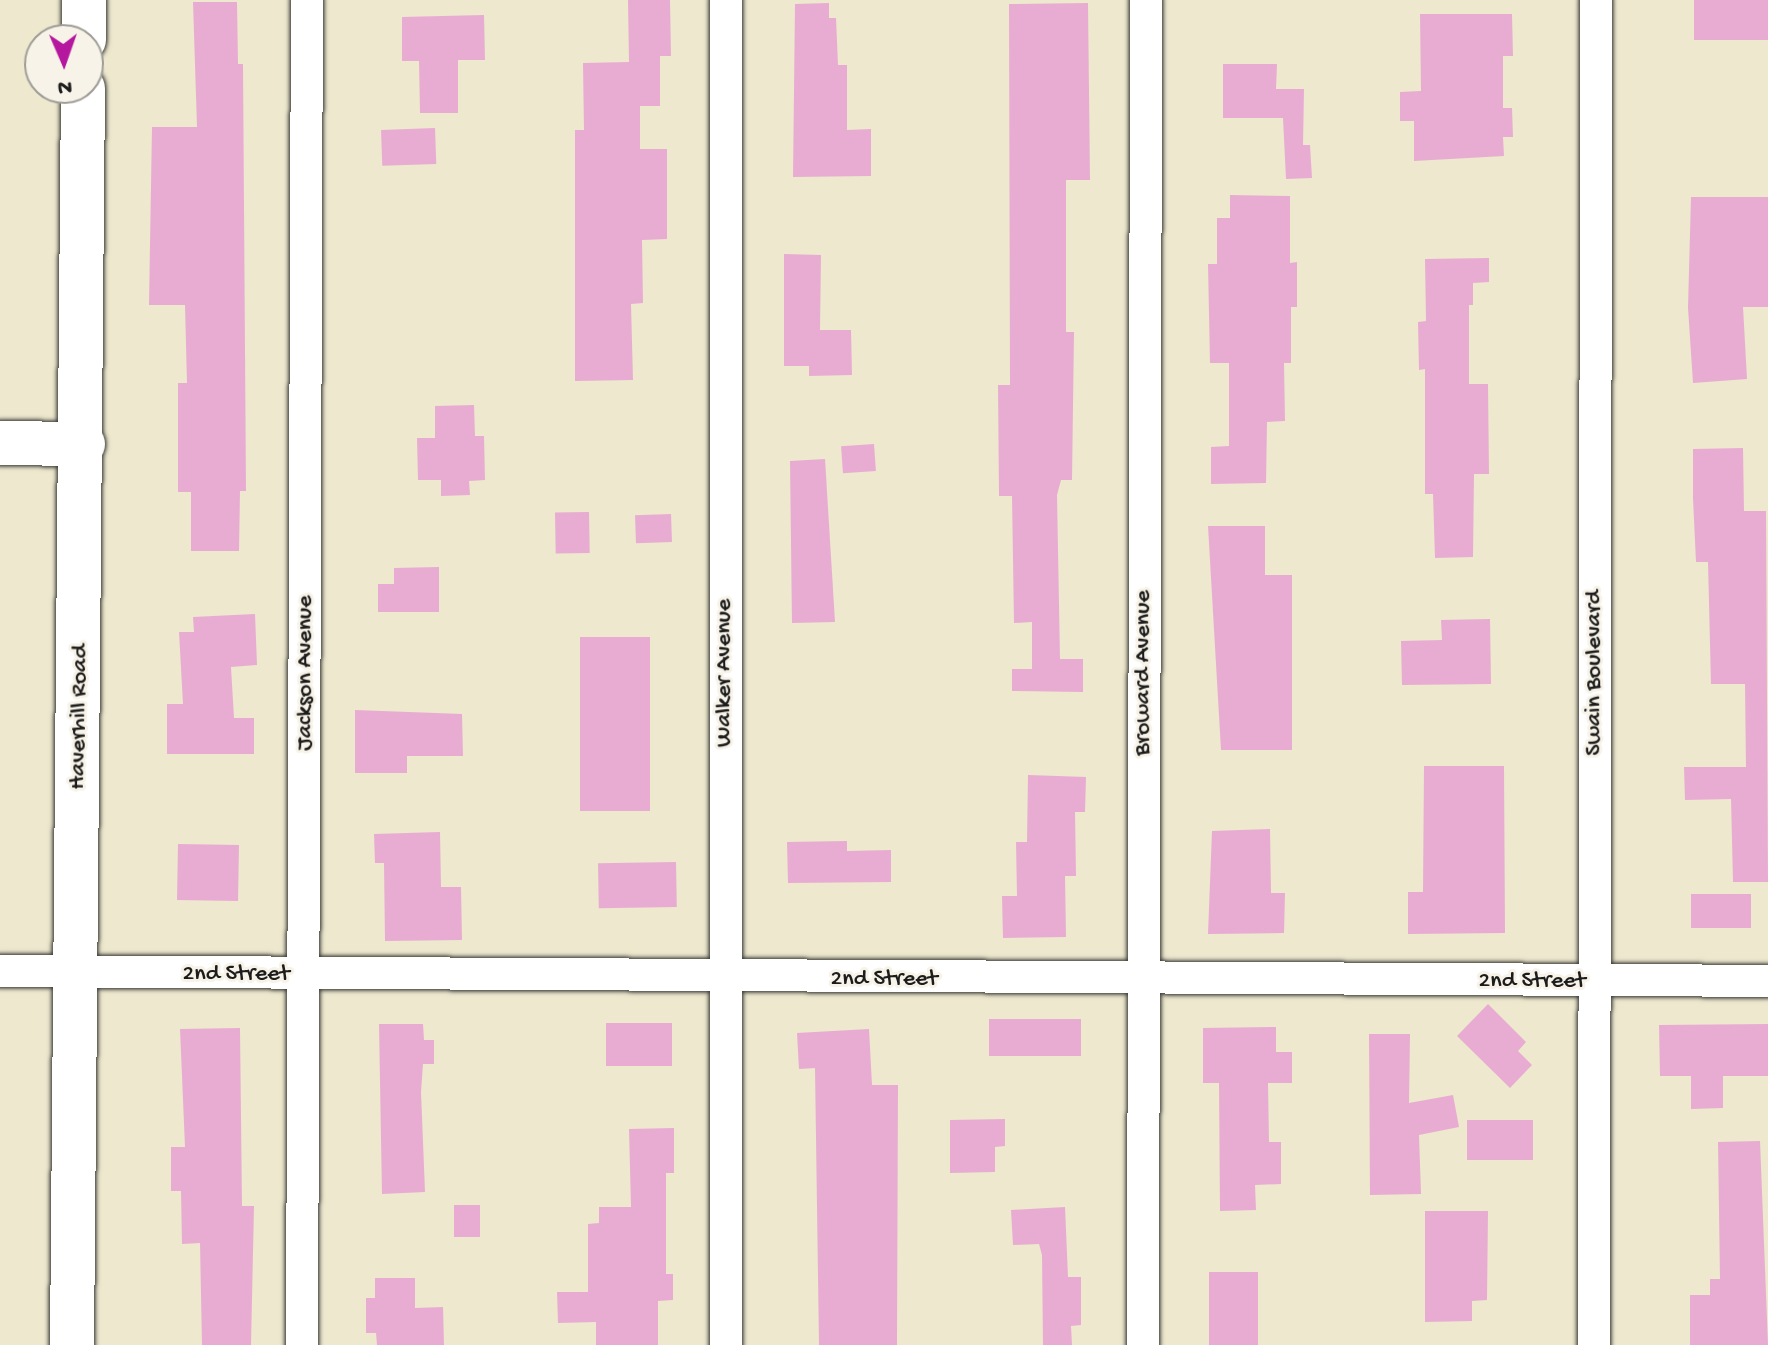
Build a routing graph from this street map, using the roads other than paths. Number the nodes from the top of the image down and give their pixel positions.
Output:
1 (84, 0) edge
2 (307, 0) edge
3 (726, 0) edge
4 (1146, 0) edge
5 (1596, 0) edge
6 (84, 24) edge
7 (83, 104) edge
8 (0, 443) edge
9 (83, 444) junction
10 (0, 971) edge
11 (77, 975) junction
12 (305, 975) junction
13 (724, 979) junction
14 (1143, 981) junction
15 (1768, 981) edge
16 (1594, 983) junction
17 (72, 1345) edge
18 (302, 1345) edge
19 (726, 1345) edge
20 (1143, 1345) edge
21 (1594, 1345) edge

1 - 6 street
2 - 12 street, Jackson Avenue
3 - 13 street, Walker Avenue
4 - 14 street, Broward Avenue
5 - 16 street, Swain Boulevard
7 - 9 street, Haverhill Road
8 - 9 street
9 - 11 street, Haverhill Road
10 - 11 street, 2nd Street
11 - 12 street, 2nd Street
11 - 17 street, Haverhill Road
12 - 13 street, 2nd Street
12 - 18 street, Jackson Avenue
13 - 14 street, 2nd Street
13 - 19 street, Walker Avenue
14 - 16 street, 2nd Street
14 - 20 street, Broward Avenue
15 - 16 street, 2nd Street
16 - 21 street, Swain Boulevard

